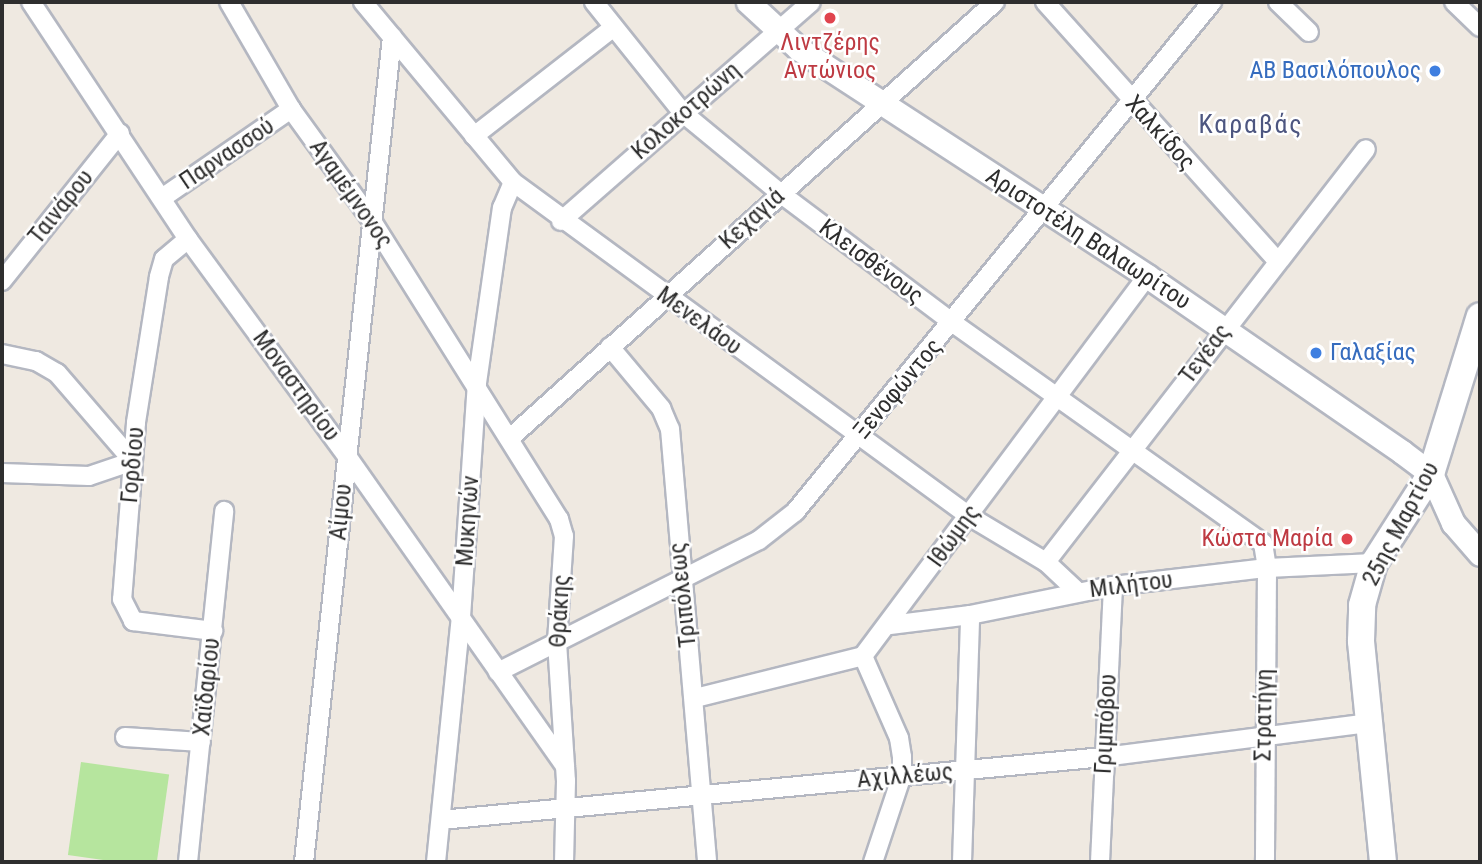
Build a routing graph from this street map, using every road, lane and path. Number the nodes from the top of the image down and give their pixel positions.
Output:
1 (31, 2) edge
2 (229, 2) edge
3 (363, 2) edge
4 (748, 2) edge
5 (811, 2) edge
6 (995, 2) edge
7 (1045, 2) edge
8 (1212, 2) edge
9 (1278, 2) edge
10 (1454, 2) edge
11 (603, 5) edge
12 (614, 27) junction
13 (1480, 27) edge
14 (778, 32) junction
15 (1309, 32) dead end
16 (392, 37) junction
17 (1129, 99) junction
18 (882, 102) junction
19 (292, 109) junction
20 (683, 113) junction
21 (120, 133) junction
22 (474, 136) junction
23 (1366, 149) dead end
24 (513, 182) junction
25 (780, 193) junction
26 (162, 198) junction
27 (1038, 209) junction
28 (372, 221) junction
29 (561, 221) junction
30 (188, 239) junction
31 (1277, 261) junction
32 (1147, 276) junction
33 (2, 281) edge
34 (665, 296) junction
35 (953, 323) junction
36 (1480, 323) edge
37 (1224, 329) junction
38 (610, 346) junction
39 (2, 354) edge
40 (477, 383) junction
41 (1055, 397) junction
42 (858, 436) junction
43 (510, 438) junction
44 (1131, 452) junction
45 (348, 456) junction
46 (133, 461) junction
47 (2, 473) edge
48 (1431, 474) junction
49 (223, 511) dead end
50 (969, 516) junction
51 (1480, 554) edge
52 (1046, 562) junction
53 (1374, 563) junction
54 (1267, 568) junction
55 (679, 581) junction
56 (1113, 586) junction
57 (1078, 592) junction
58 (970, 615) junction
59 (461, 617) junction
60 (890, 625) junction
61 (213, 631) junction
62 (556, 642) junction
63 (863, 656) junction
64 (498, 672) junction
65 (695, 698) junction
66 (1369, 723) junction
67 (125, 737) dead end
68 (1262, 738) junction
69 (201, 742) junction
70 (1104, 757) junction
71 (565, 766) junction
72 (964, 770) junction
73 (902, 775) junction
74 (702, 795) junction
75 (566, 811) junction
76 (441, 820) junction
77 (188, 862) edge
78 (304, 862) edge
79 (436, 862) edge
80 (564, 862) edge
81 (707, 862) edge
82 (873, 862) edge
83 (962, 862) edge
84 (1100, 862) edge
85 (1265, 862) edge
86 (1383, 862) edge

1 - 21 street, Μοναστηρίου
2 - 19 street, Αγαμέμνονος
3 - 16 street, Μενελάου
4 - 14 street, Αριστοτέλη Βαλαωρίτου
5 - 14 street, Κολοκοτρώνη
6 - 18 street, Κεχαγιά
7 - 17 street, Χαλκίδος
8 - 17 street, Ξενοφώντος
9 - 15 street
10 - 13 street
11 - 12 street, Κλεισθένους
12 - 20 street, Κλεισθένους
12 - 22 street
14 - 18 street, Αριστοτέλη Βαλαωρίτου
14 - 20 street, Κολοκοτρώνη
16 - 22 street, Μενελάου
16 - 28 street, Αίμου
17 - 27 street, Ξενοφώντος
17 - 31 street, Χαλκίδος
18 - 25 street, Κεχαγιά
18 - 27 street, Αριστοτέλη Βαλαωρίτου
19 - 26 street, Παρνασσού
19 - 28 street, Αγαμέμνονος
20 - 25 street, Κλεισθένους
20 - 29 street, Κολοκοτρώνη
21 - 26 street, Μοναστηρίου
21 - 33 street, Ταινάρου
22 - 24 street, Μενελάου
23 - 31 street, Τεγέας
24 - 29 street, Μενελάου
24 - 40 street, Μυκηνών
25 - 34 street, Κεχαγιά
25 - 35 street, Κλεισθένους
26 - 30 street, Μοναστηρίου
27 - 32 street, Αριστοτέλη Βαλαωρίτου
27 - 35 street, Ξενοφώντος
28 - 40 street, Αγαμέμνονος
28 - 45 street, Αίμου
29 - 34 street, Μενελάου
30 - 45 street, Μοναστηρίου
30 - 46 street, Γορδίου
31 - 37 street, Τεγέας
32 - 37 street, Αριστοτέλη Βαλαωρίτου
32 - 41 street, Ιθώμης
34 - 38 street, Κεχαγιά
34 - 42 street, Μενελάου
35 - 41 street, Κλεισθένους
35 - 42 street, Ξενοφώντος
36 - 48 main road, 25ης Μαρτίου
37 - 44 street, Τεγέας
37 - 48 street, Αριστοτέλη Βαλαωρίτου
38 - 43 street, Κεχαγιά
38 - 55 street, Τριπόλεως
39 - 46 street
40 - 43 street, Θράκης
40 - 59 street, Μυκηνών
41 - 44 street, Κλεισθένους
41 - 50 street, Ιθώμης
42 - 50 street, Μενελάου
42 - 55 street, Ξενοφώντος
43 - 62 street, Θράκης
44 - 52 street, Τεγέας
44 - 54 street, Κλεισθένους
45 - 59 street, Μοναστηρίου
45 - 78 street, Αίμου
46 - 47 street
46 - 61 street, Γορδίου
48 - 51 street
48 - 53 main road, 25ης Μαρτίου
49 - 61 street, Χαϊδαρίου
50 - 52 street, Μενελάου
50 - 60 street, Ιθώμης
52 - 57 street, Μενελάου
53 - 54 street, Μιλήτου
53 - 66 main road, 25ης Μαρτίου
54 - 56 street, Μιλήτου
54 - 68 street, Στρατήγη
55 - 62 street, Ξενοφώντος
55 - 65 street, Τριπόλεως
56 - 57 street, Μιλήτου
56 - 70 street, Γριμπόβου
57 - 58 street, Μιλήτου
58 - 60 street, Μιλήτου
58 - 72 street
59 - 64 street, Μοναστηρίου
59 - 76 street, Μυκηνών
60 - 63 street, Ιθώμης
61 - 69 street, Χαϊδαρίου
62 - 64 street, Ξενοφώντος
62 - 71 street, Θράκης
63 - 65 street
63 - 73 street
64 - 71 street, Μοναστηρίου
65 - 74 street, Τριπόλεως
66 - 68 street, Αχιλλέως
66 - 86 main road, 25ης Μαρτίου
67 - 69 street
68 - 70 street, Αχιλλέως
68 - 85 street, Στρατήγη
69 - 77 street, Χαϊδαρίου
70 - 72 street, Αχιλλέως
70 - 84 street, Γριμπόβου
71 - 75 street, Θράκης
72 - 73 street, Αχιλλέως
72 - 83 street
73 - 74 street, Αχιλλέως
73 - 82 street
74 - 75 street, Αχιλλέως
74 - 81 street, Τριπόλεως
75 - 76 street, Αχιλλέως
75 - 80 street, Θράκης
76 - 79 street, Μυκηνών

